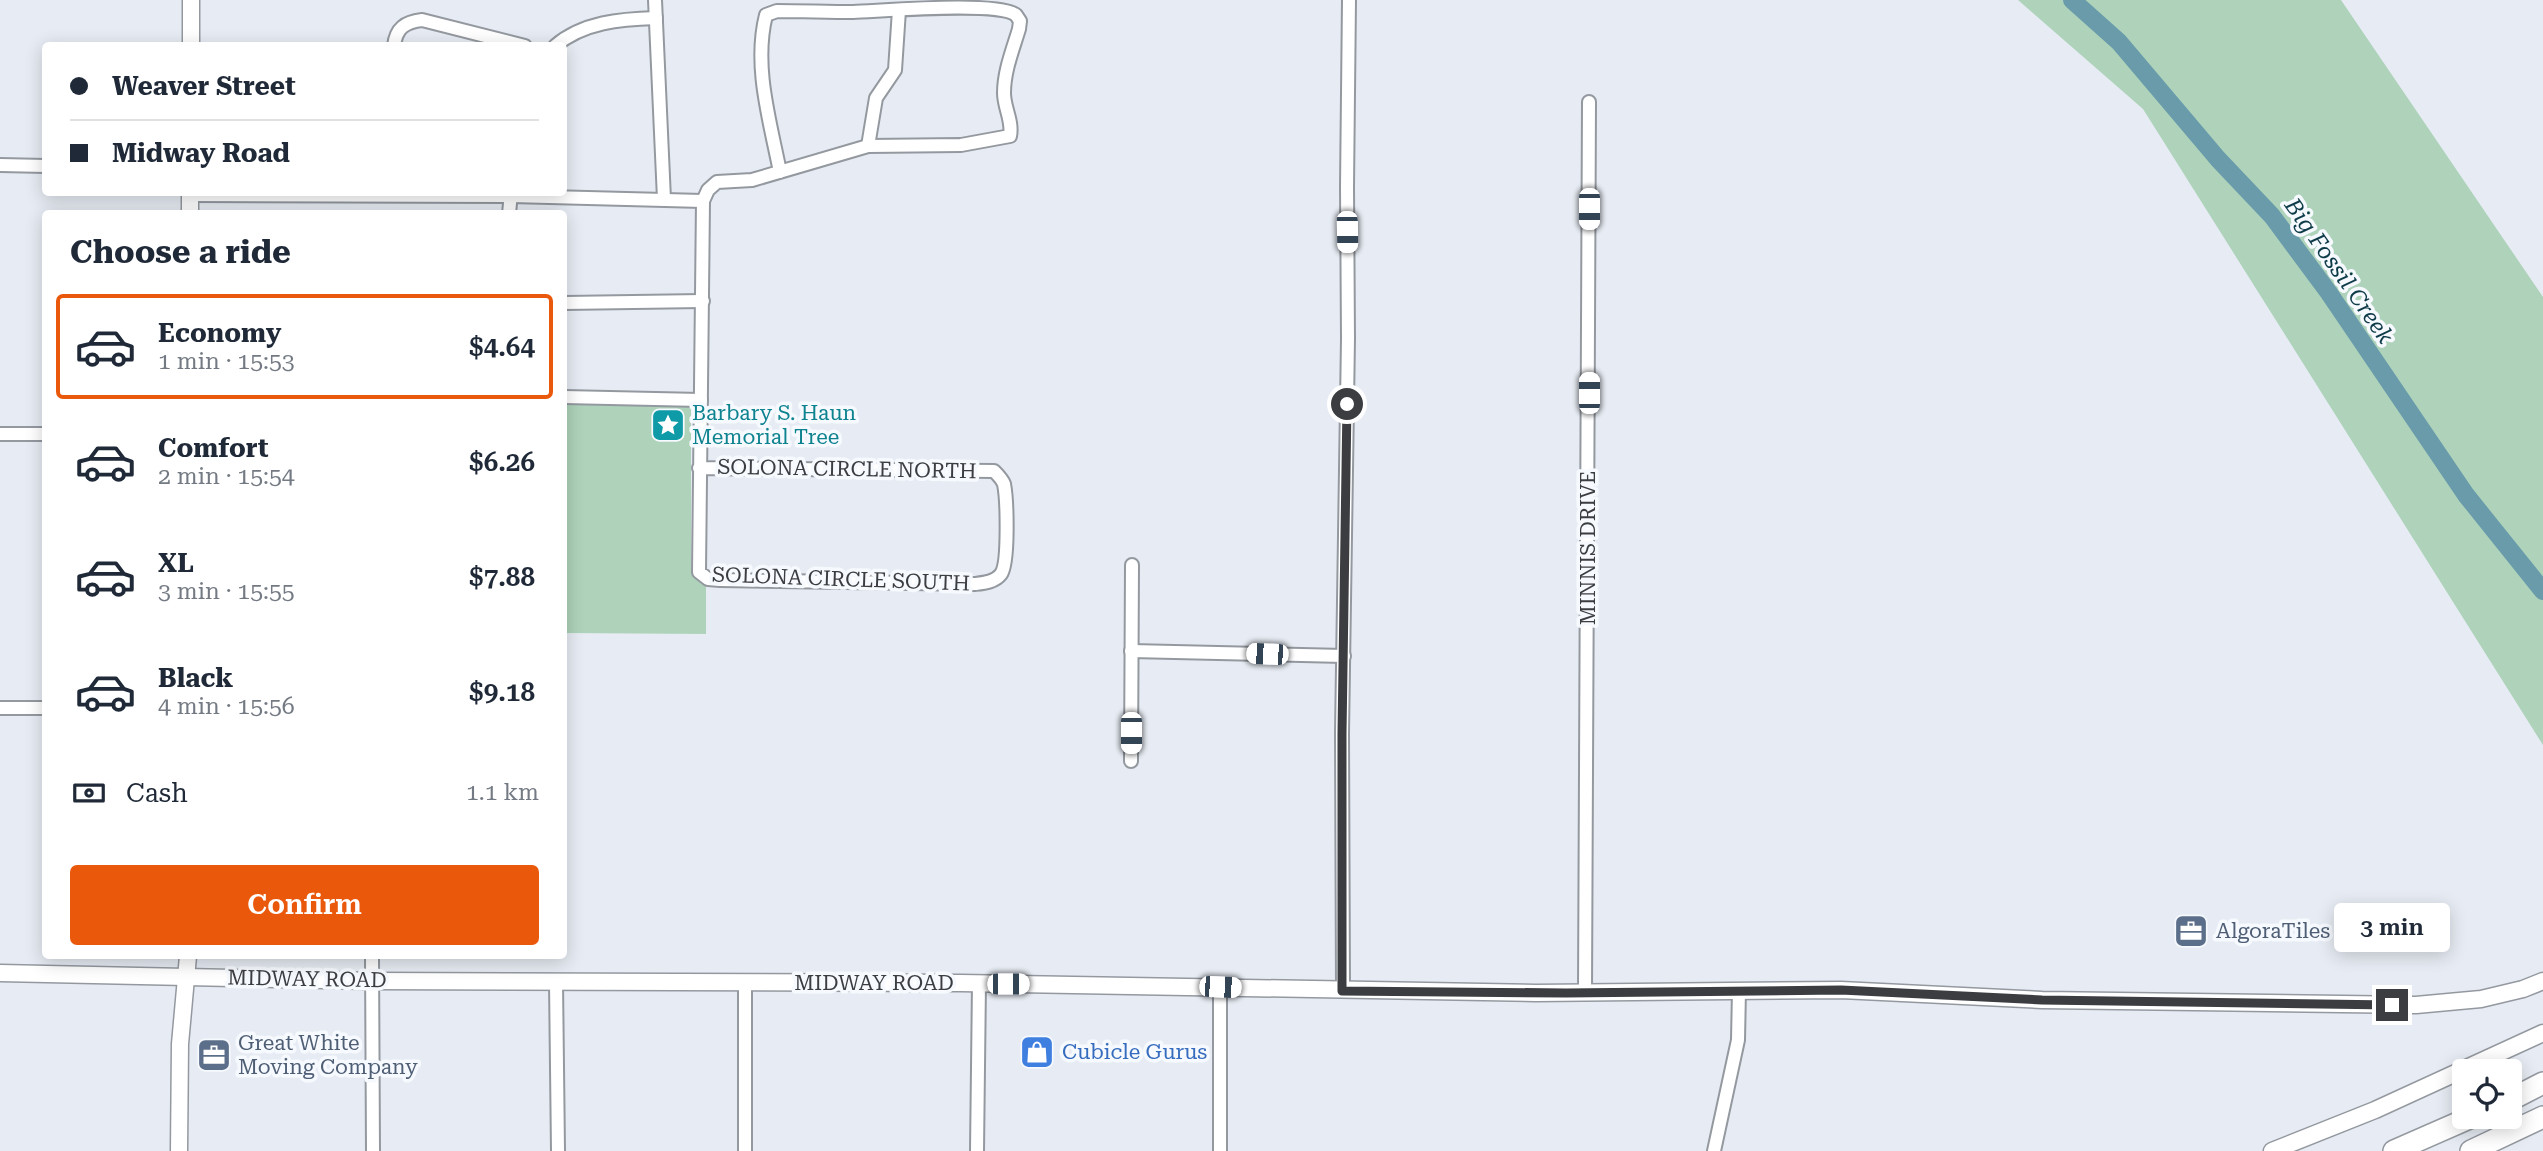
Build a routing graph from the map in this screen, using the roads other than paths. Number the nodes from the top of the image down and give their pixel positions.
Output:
1 (191, 0) edge
2 (655, 0) edge
3 (1349, 0) edge
4 (899, 10) junction
5 (656, 18) junction
6 (191, 42) edge
7 (395, 42) edge
8 (509, 42) edge
9 (562, 42) edge
10 (1589, 102) dead end
11 (868, 146) junction
12 (0, 166) edge
13 (42, 166) edge
14 (780, 172) junction
15 (542, 196) edge
16 (664, 200) junction
17 (703, 201) junction
18 (703, 300) junction
19 (567, 303) edge
20 (567, 397) edge
21 (701, 400) junction
22 (0, 434) edge
23 (42, 434) edge
24 (699, 468) junction
25 (995, 471) joint
26 (1132, 565) dead end
27 (1131, 651) junction
28 (1344, 656) junction
29 (0, 708) edge
30 (42, 708) edge
31 (1131, 761) dead end
32 (188, 959) edge
33 (372, 959) edge
34 (0, 973) edge
35 (185, 977) junction
36 (371, 981) junction
37 (2543, 981) edge
38 (556, 982) junction
39 (745, 982) junction
40 (979, 983) junction
41 (1220, 987) junction
42 (1740, 990) junction
43 (1342, 991) junction
44 (1585, 993) junction
45 (2543, 1033) edge
46 (2543, 1083) edge
47 (2522, 1094) edge
48 (2543, 1117) edge
49 (2452, 1126) edge
50 (179, 1151) edge
51 (373, 1151) edge
52 (558, 1151) edge
53 (745, 1151) edge
54 (977, 1151) edge
55 (1220, 1151) edge
56 (1714, 1151) edge
57 (2272, 1151) edge
58 (2394, 1151) edge
59 (2471, 1151) edge

1 - 6 main road
2 - 5 street
3 - 28 street
4 - 11 street
4 - 11 street
4 - 14 street
5 - 9 street
5 - 16 street
7 - 8 street
10 - 44 street, MINNIS DRIVE
11 - 14 street
12 - 13 street
14 - 17 street
15 - 16 street
16 - 17 street
17 - 18 street
18 - 19 street
18 - 21 street
20 - 21 street
21 - 24 street
22 - 23 street
24 - 25 street, SOLONA CIRCLE NORTH
24 - 25 street, SOLONA CIRCLE SOUTH
26 - 27 street
27 - 28 street
27 - 31 street
28 - 43 street
29 - 30 street
32 - 35 main road
33 - 36 street
34 - 35 main road, MIDWAY ROAD
35 - 36 main road, MIDWAY ROAD
35 - 50 main road
36 - 38 main road, MIDWAY ROAD
36 - 51 street
37 - 42 main road, MIDWAY ROAD
38 - 39 main road, MIDWAY ROAD
38 - 52 street
39 - 40 main road, MIDWAY ROAD
39 - 53 street
40 - 41 main road, MIDWAY ROAD
40 - 54 street
41 - 43 main road, MIDWAY ROAD
41 - 55 street
42 - 44 main road, MIDWAY ROAD
42 - 56 street
43 - 44 main road, MIDWAY ROAD
45 - 57 main road
46 - 47 highway
48 - 59 highway
49 - 58 highway

